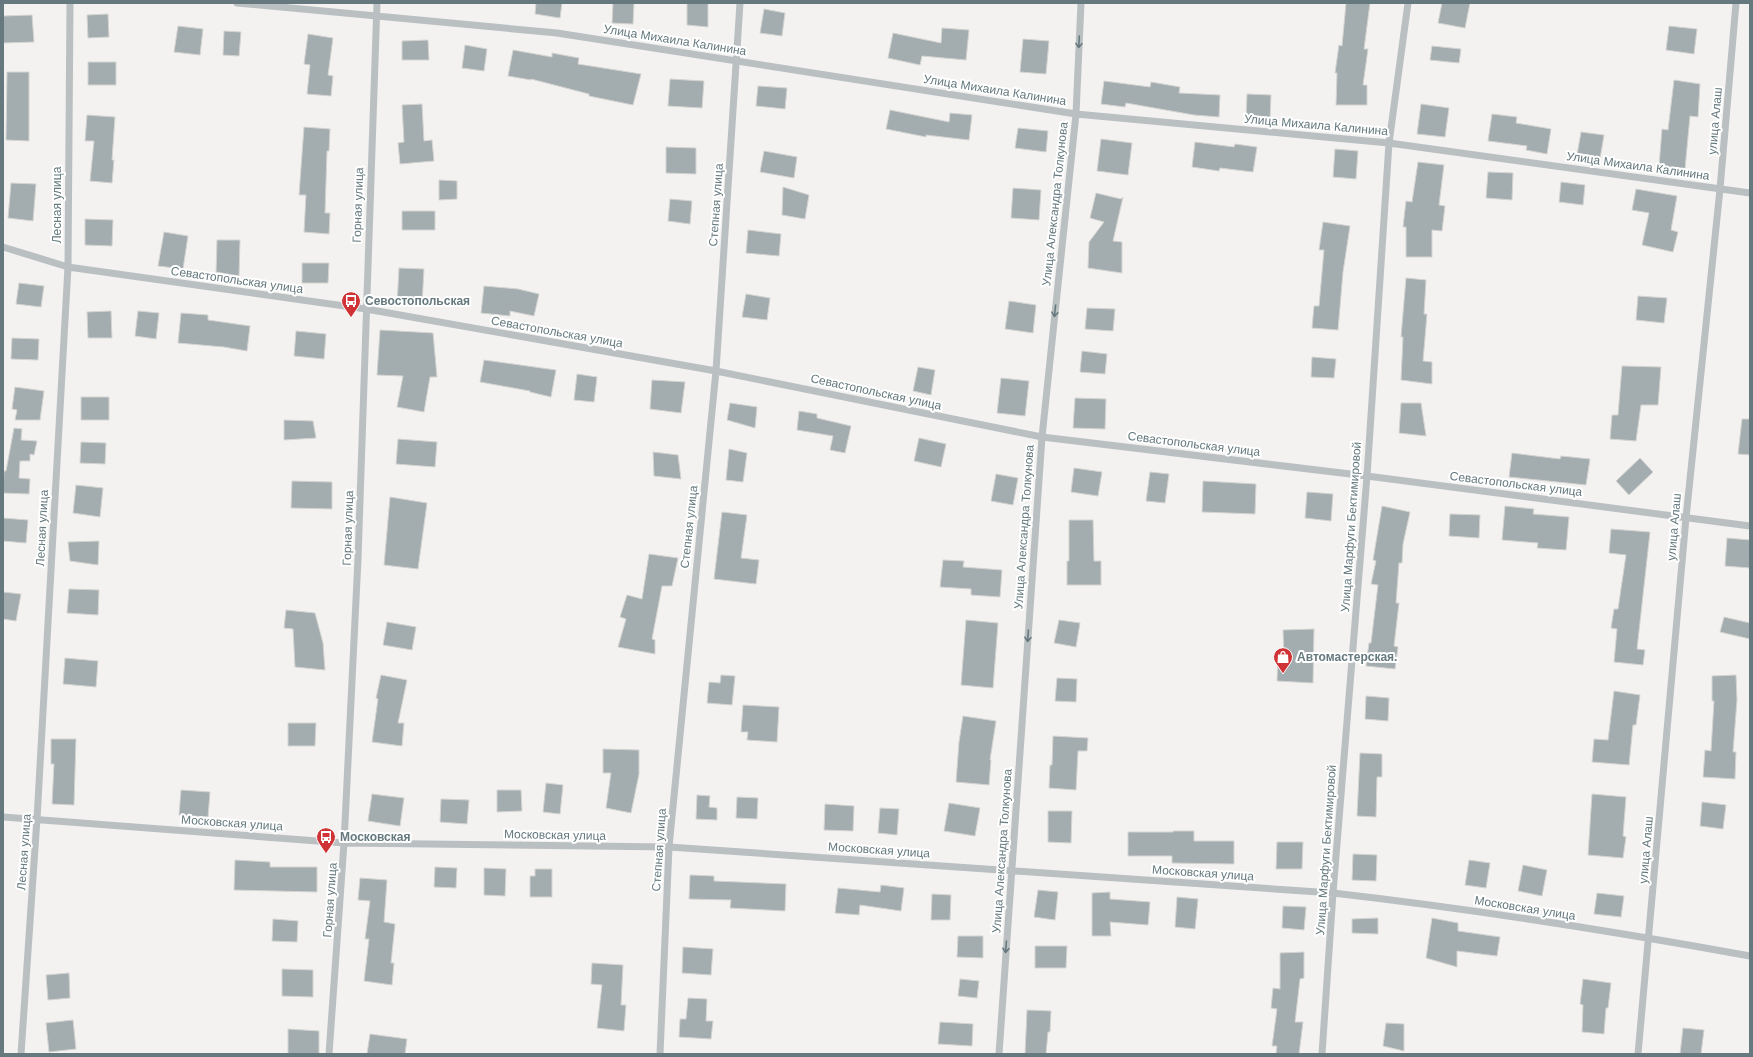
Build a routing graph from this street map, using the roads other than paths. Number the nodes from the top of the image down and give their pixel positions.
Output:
1 (70, 3) edge
2 (237, 3) edge
3 (377, 3) edge
4 (740, 3) edge
5 (1081, 3) edge
6 (1408, 3) edge
7 (1736, 3) edge
8 (376, 16) junction
9 (735, 61) junction
10 (1076, 114) junction
11 (1389, 143) junction
12 (1720, 189) junction
13 (1750, 193) edge
14 (3, 247) edge
15 (68, 268) junction
16 (366, 309) junction
17 (716, 371) junction
18 (1042, 437) junction
19 (1367, 476) junction
20 (1686, 518) junction
21 (1750, 526) edge
22 (3, 817) edge
23 (37, 819) junction
24 (344, 843) junction
25 (669, 848) junction
26 (1011, 870) junction
27 (1333, 893) junction
28 (1649, 938) junction
29 (1750, 956) edge
30 (21, 1054) edge
31 (329, 1054) edge
32 (660, 1054) edge
33 (999, 1054) edge
34 (1322, 1054) edge
35 (1638, 1054) edge

1 - 15 street, Лесная улица
2 - 8 street, Улица Михаила Калинина
3 - 8 street, Горная улица
4 - 9 street, Степная улица
5 -> 10 street, Улица Александра Толкунова
6 - 11 street, Улица Марфуги Бектимировой
7 - 12 street, улица Алаш
8 - 9 street, Улица Михаила Калинина
8 - 16 street, Горная улица
9 - 10 street, Улица Михаила Калинина
9 - 17 street, Степная улица
10 - 11 street, Улица Михаила Калинина
10 -> 18 street, Улица Александра Толкунова
11 - 12 street, Улица Михаила Калинина
11 - 19 street, Улица Марфуги Бектимировой
12 - 13 street, Улица Михаила Калинина
12 - 20 street, улица Алаш
14 - 15 street, Севастопольская улица
15 - 16 street, Севастопольская улица
15 - 23 street, Лесная улица
16 - 17 street, Севастопольская улица
16 - 24 street, Горная улица
17 - 18 street, Севастопольская улица
17 - 25 street, Степная улица
18 - 19 street, Севастопольская улица
18 -> 26 street, Улица Александра Толкунова
19 - 20 street, Севастопольская улица
19 - 27 street, Улица Марфуги Бектимировой
20 - 21 street, Севастопольская улица
20 - 28 street, улица Алаш
22 - 23 street, Московская улица
23 - 24 street, Московская улица
23 - 30 street, Лесная улица
24 - 25 street, Московская улица
24 - 31 street, Горная улица
25 - 26 street, Московская улица
25 - 32 street, Степная улица
26 - 27 street, Московская улица
26 -> 33 street, Улица Александра Толкунова
27 - 28 street, Московская улица
27 - 34 street, Улица Марфуги Бектимировой
28 - 29 street, Московская улица
28 - 35 street, улица Алаш

